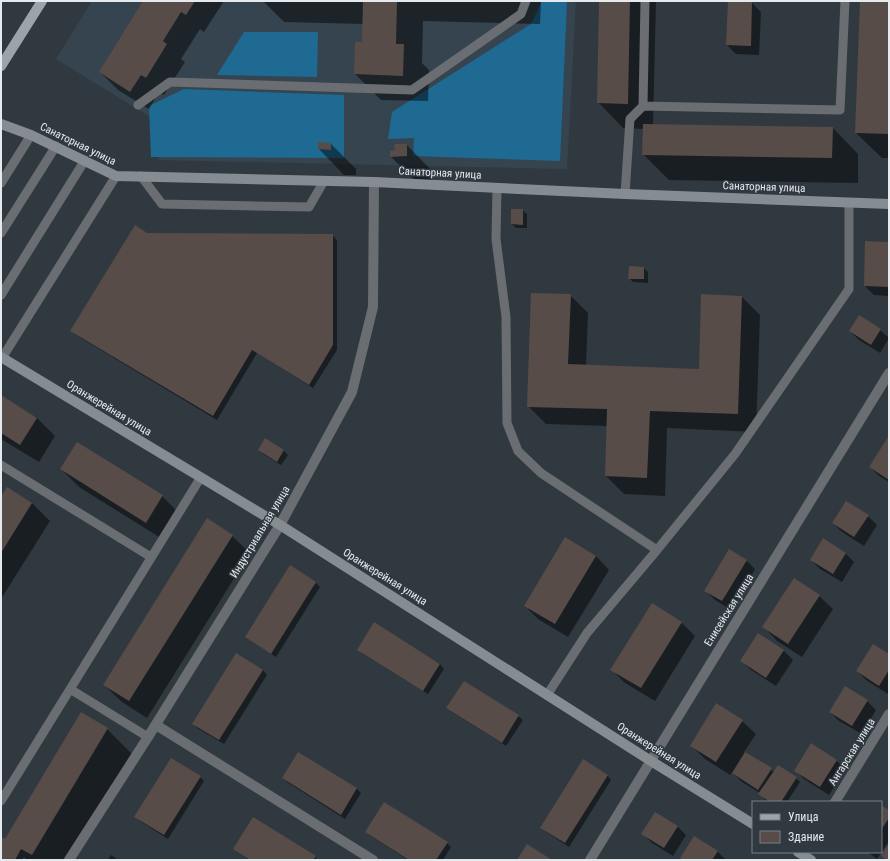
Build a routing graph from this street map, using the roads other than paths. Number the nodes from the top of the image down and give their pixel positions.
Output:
1 (42, 1) edge
2 (526, 1) edge
3 (645, 1) edge
4 (845, 1) edge
5 (1, 66) edge
6 (138, 105) dead end
7 (643, 106) junction
8 (1, 124) edge
9 (31, 135) junction
10 (56, 146) junction
11 (85, 160) junction
12 (116, 176) junction
13 (141, 176) junction
14 (324, 181) junction
15 (374, 182) junction
16 (1, 183) edge
17 (498, 188) junction
18 (625, 194) junction
19 (849, 203) junction
20 (889, 204) edge
21 (1, 233) edge
22 (1, 295) edge
23 (1, 357) edge
24 (889, 373) edge
25 (1, 465) edge
26 (201, 477) junction
27 (280, 525) junction
28 (657, 550) junction
29 (152, 557) junction
30 (70, 689) junction
31 (547, 695) junction
32 (889, 714) edge
33 (156, 725) junction
34 (148, 737) junction
35 (651, 761) junction
36 (1, 801) edge
37 (836, 801) edge
38 (752, 823) edge
39 (70, 860) edge
40 (373, 860) edge
41 (590, 860) edge

1 - 5 main road
2 - 6 lane
3 - 7 lane
4 - 7 lane
7 - 18 lane
8 - 9 main road, Санаторная улица
9 - 10 main road, Санаторная улица
9 - 16 lane
10 - 11 main road, Санаторная улица
10 - 21 lane
11 - 12 main road, Санаторная улица
11 - 22 lane
12 - 13 main road, Санаторная улица
12 - 23 lane
13 - 14 main road, Санаторная улица
13 - 14 lane
14 - 15 main road, Санаторная улица
15 - 17 main road, Санаторная улица
15 - 27 street, Индустриальная улица
17 - 18 main road, Санаторная улица
17 - 28 lane
18 - 19 main road, Санаторная улица
19 - 20 main road, Санаторная улица
19 - 28 lane
23 - 26 main road, Оранжерейная улица
24 - 35 street, Енисейская улица
25 - 29 lane
26 - 27 main road, Оранжерейная улица
26 - 29 lane
27 - 31 main road, Оранжерейная улица
27 - 33 street, Индустриальная улица
28 - 31 lane
29 - 30 lane
30 - 34 lane
30 - 36 lane
31 - 35 main road, Оранжерейная улица
32 - 37 street, Ангарская улица
33 - 34 street, Индустриальная улица
33 - 40 street
34 - 39 street, Индустриальная улица
35 - 38 main road, Оранжерейная улица
35 - 41 street, Енисейская улица

